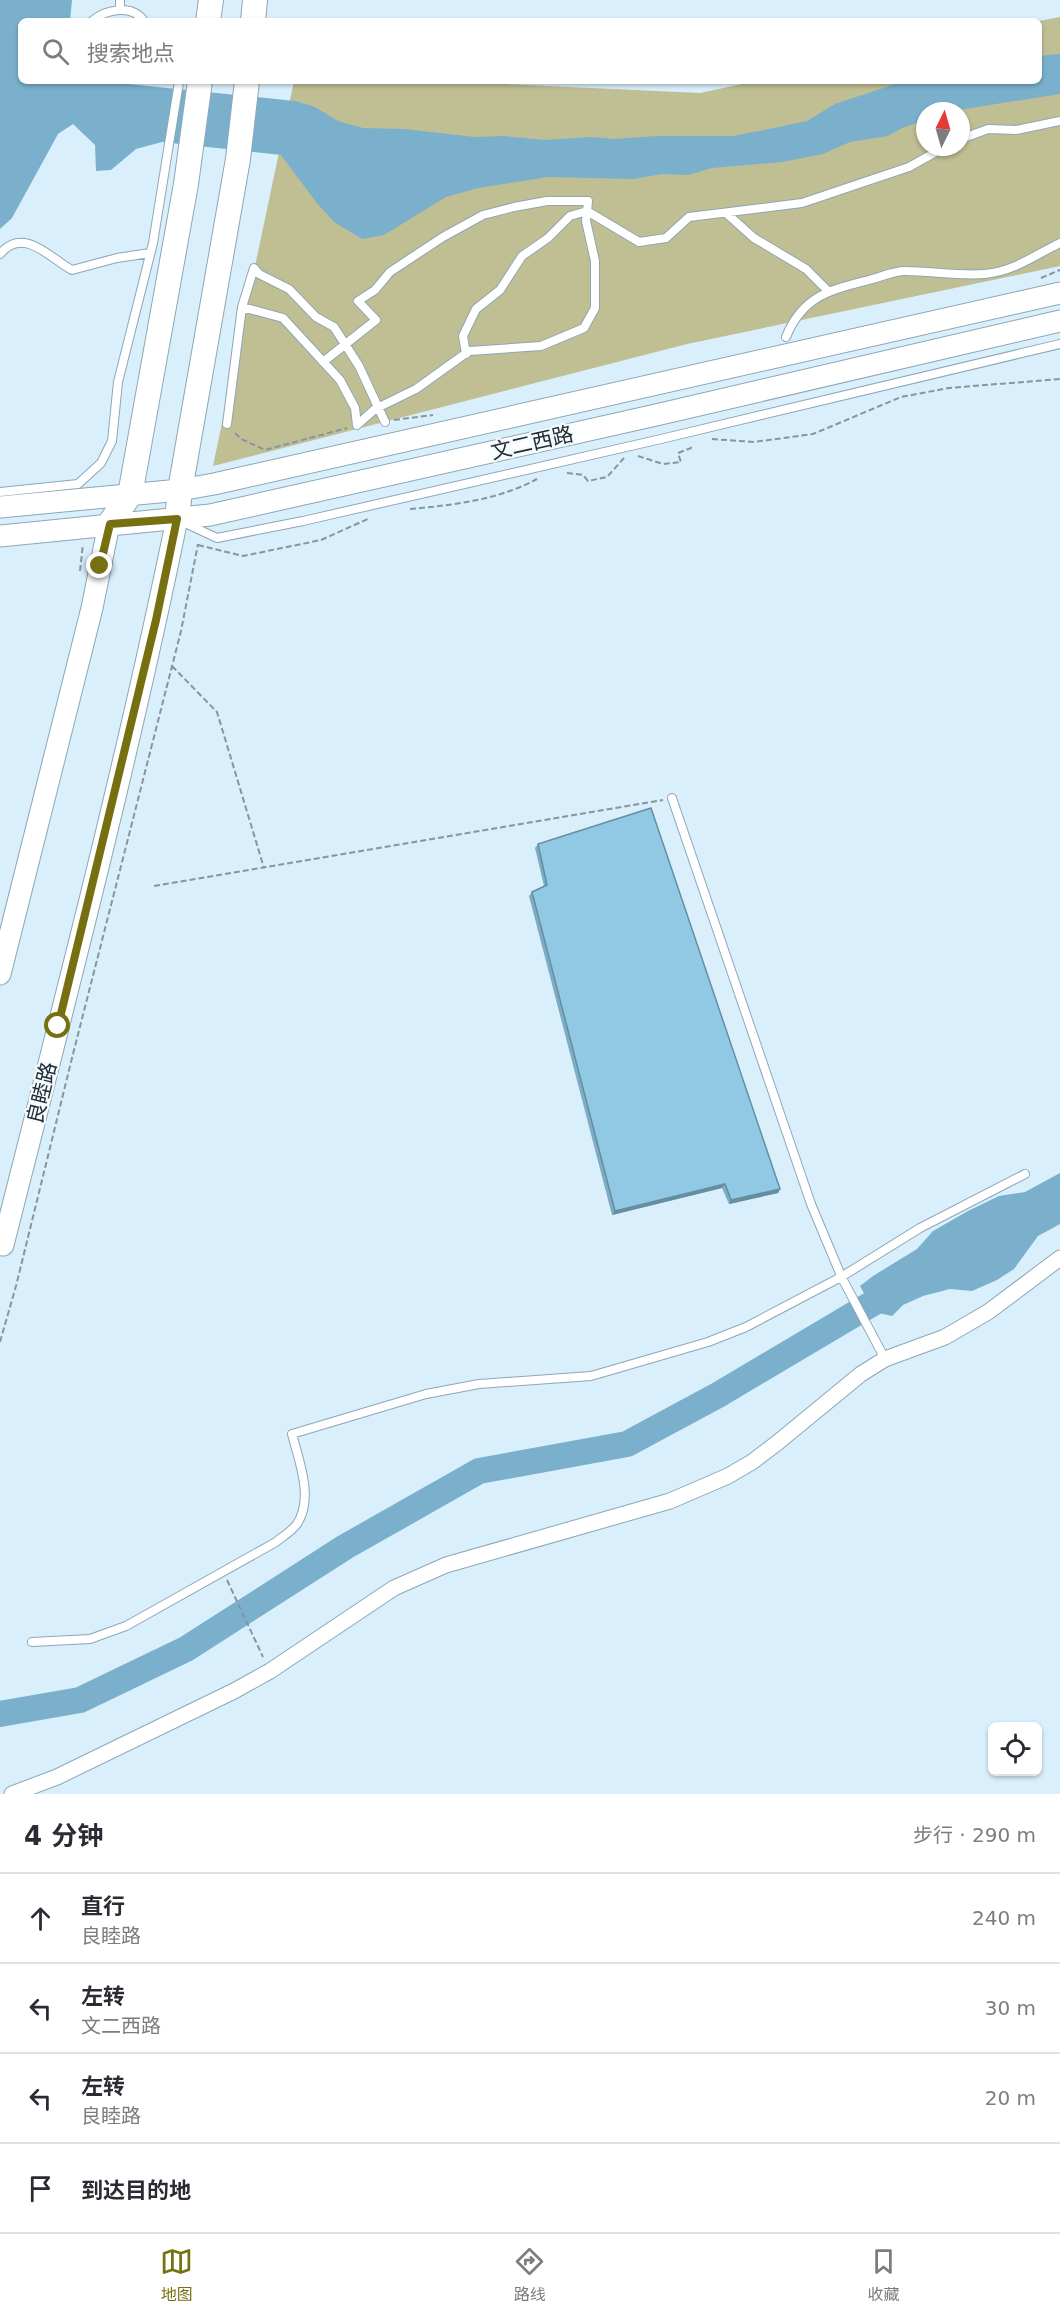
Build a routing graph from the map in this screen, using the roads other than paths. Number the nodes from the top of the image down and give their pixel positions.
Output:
1 (120, 0) edge
2 (211, 0) edge
3 (255, 0) edge
4 (120, 10) junction
5 (96, 18) edge
6 (142, 18) edge
7 (208, 18) edge
8 (253, 18) edge
9 (193, 84) edge
10 (246, 85) edge
11 (1060, 122) edge
12 (970, 136) edge
13 (178, 153) junction
14 (929, 156) edge
15 (587, 211) junction
16 (726, 213) junction
17 (1060, 243) edge
18 (150, 253) junction
19 (0, 254) edge
20 (828, 291) junction
21 (1060, 293) edge
22 (242, 307) junction
23 (1060, 321) edge
24 (786, 337) dead end
25 (346, 344) junction
26 (1060, 344) edge
27 (465, 354) junction
28 (323, 362) junction
29 (378, 407) junction
30 (385, 422) road end
31 (227, 424) road end
32 (180, 490) junction
33 (0, 492) edge
34 (130, 495) junction
35 (0, 507) edge
36 (177, 519) junction
37 (110, 524) junction
38 (0, 536) edge
39 (672, 798) road end
40 (0, 974) edge
41 (1025, 1174) dead end
42 (3, 1245) dead end
43 (1060, 1258) edge
44 (842, 1277) junction
45 (885, 1358) junction
46 (32, 1642) dead end
47 (12, 1794) edge

1 - 4 lane
2 - 7 main road
3 - 8 main road
4 - 5 lane
4 - 6 lane
9 - 13 main road
10 - 32 main road
11 - 12 lane
13 - 18 lane
13 - 34 main road
14 - 16 lane
15 - 16 lane
15 - 25 lane
15 - 27 lane
15 - 27 lane
16 - 20 lane
17 - 20 lane
18 - 19 lane
18 - 33 lane
20 - 24 lane
21 - 32 main road, 文二西路
22 - 25 lane
22 - 28 lane
22 - 31 lane
23 - 36 main road, 文二西路
25 - 28 lane
25 - 29 lane
26 - 36 lane
27 - 29 lane
28 - 29 lane
29 - 30 lane
32 - 34 main road, 文二西路
32 - 36 main road
34 - 35 main road, 文二西路
34 - 37 main road
36 - 37 main road, 文二西路
36 - 42 main road, 良睦路
37 - 38 main road, 文二西路
37 - 40 main road
39 - 44 lane
41 - 44 lane
43 - 45 street
44 - 45 lane
44 - 46 lane
45 - 47 street

